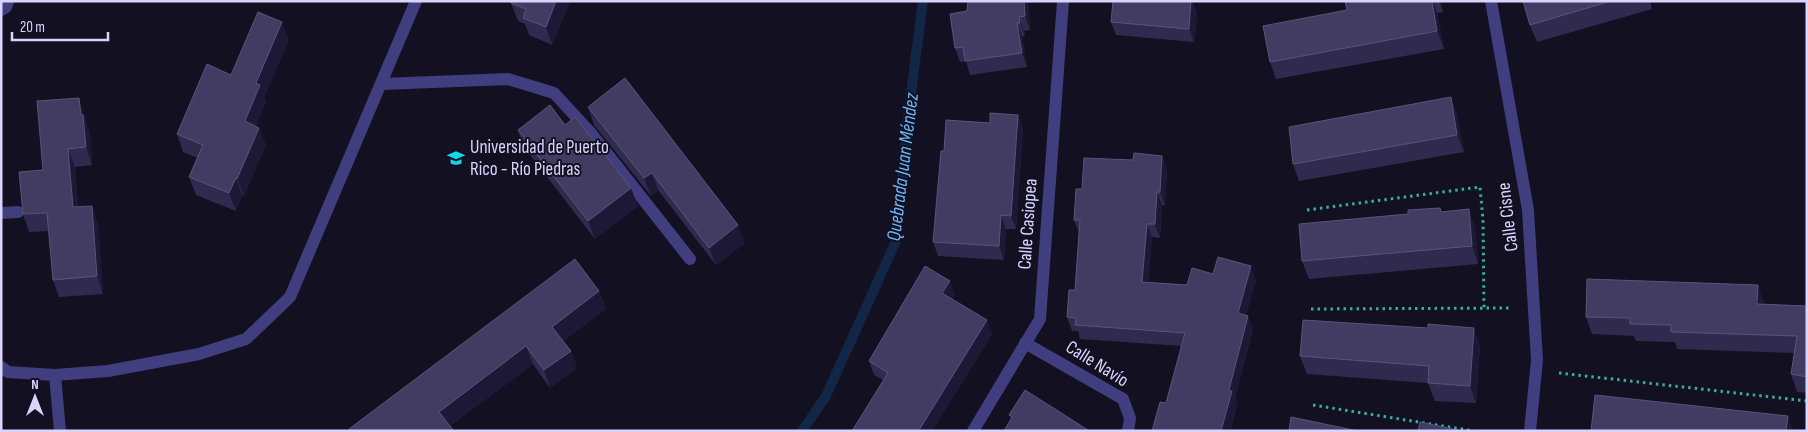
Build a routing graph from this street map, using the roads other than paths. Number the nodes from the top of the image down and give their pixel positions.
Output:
1 (8, 1) edge
2 (416, 1) edge
3 (1063, 1) edge
4 (1491, 1) edge
5 (1, 10) edge
6 (382, 84) junction
7 (18, 212) dead end
8 (1, 213) edge
9 (690, 259) dead end
10 (1025, 343) junction
11 (1, 367) edge
12 (55, 375) junction
13 (60, 431) edge
14 (973, 431) edge
15 (1128, 431) edge
16 (1530, 431) edge

1 - 5 street
2 - 6 street
3 - 10 street, Calle Casiopea
4 - 16 street, Calle Cisne
6 - 9 street
6 - 12 street
7 - 8 street
10 - 14 street, Calle Casiopea
10 - 15 street, Calle Navío
11 - 12 street
12 - 13 street

